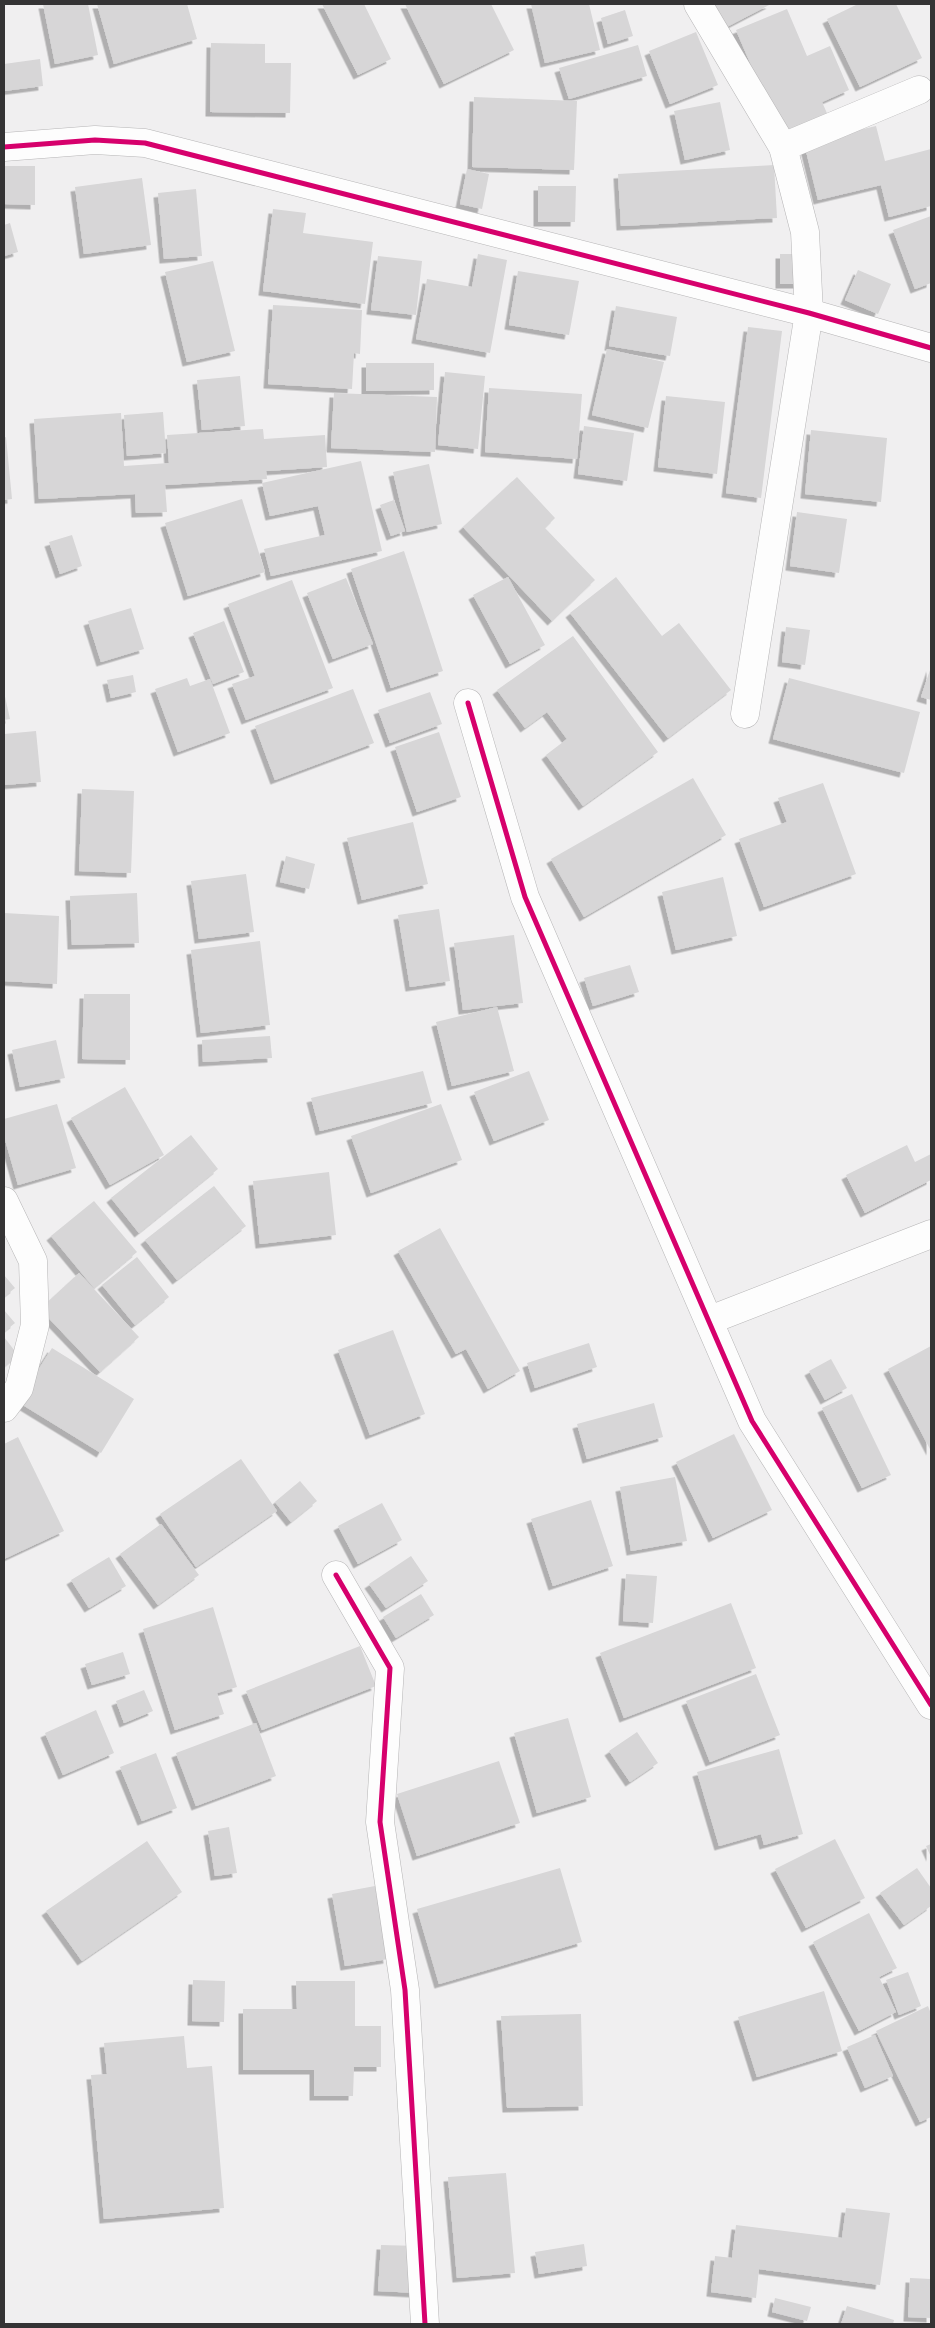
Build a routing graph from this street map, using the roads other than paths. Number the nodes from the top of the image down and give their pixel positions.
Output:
1 (698, 4) edge
2 (919, 90) dead end
3 (4, 147) edge
4 (783, 147) junction
5 (809, 313) junction
6 (931, 348) edge
7 (468, 703) dead end
8 (745, 714) dead end
9 (4, 1201) edge
10 (931, 1234) edge
11 (710, 1320) junction
12 (4, 1408) edge
13 (336, 1575) dead end
14 (931, 1705) edge
15 (425, 2324) edge

1 - 4 street
2 - 4 street
3 - 5 street
4 - 5 street
5 - 6 street
5 - 8 street
7 - 11 street
9 - 12 street
10 - 11 street
11 - 14 street
13 - 15 street

